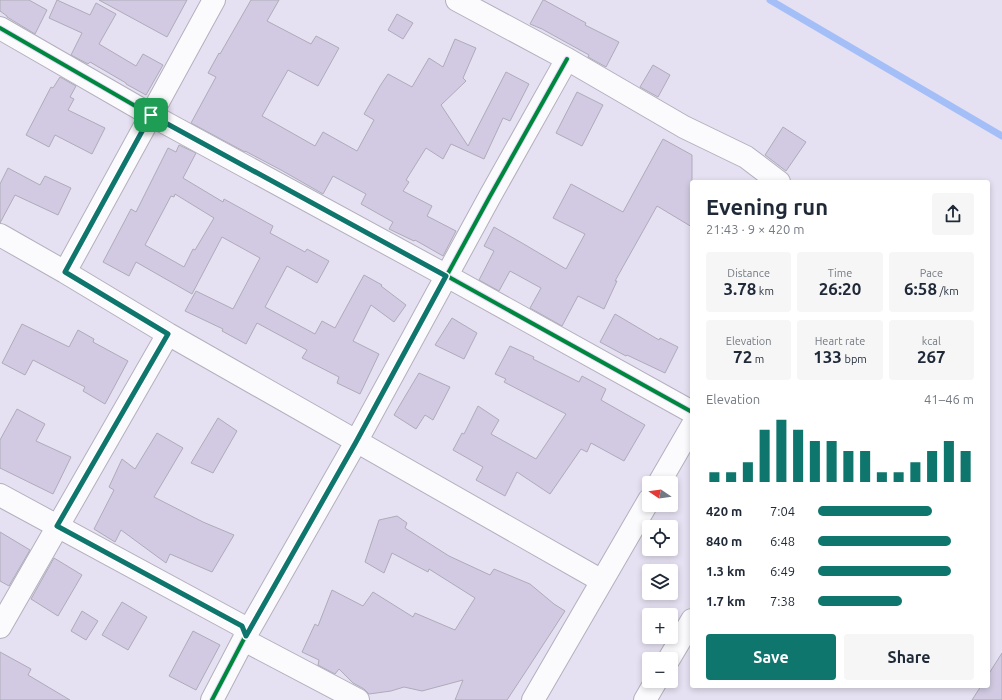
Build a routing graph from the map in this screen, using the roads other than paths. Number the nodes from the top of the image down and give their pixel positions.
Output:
1 (214, 0) edge
2 (458, 0) edge
3 (0, 28) edge
4 (567, 60) junction
5 (151, 115) junction
6 (776, 180) edge
7 (0, 235) edge
8 (65, 272) junction
9 (446, 276) junction
10 (168, 334) junction
11 (690, 411) edge
12 (690, 429) edge
13 (356, 442) junction
14 (663, 476) edge
15 (0, 495) edge
16 (642, 512) edge
17 (57, 526) junction
18 (602, 582) junction
19 (690, 623) edge
20 (0, 627) edge
21 (245, 638) junction
22 (673, 652) edge
23 (652, 688) edge
24 (212, 700) edge
25 (358, 700) edge
26 (534, 700) edge
27 (645, 700) edge

1 - 5 street
2 - 4 street
3 - 5 street
4 - 6 street
4 - 9 street
5 - 8 street
5 - 9 street
7 - 8 street
8 - 10 street
9 - 11 street
9 - 13 street
10 - 13 street
10 - 17 street
12 - 14 street
13 - 18 street
13 - 21 street
15 - 17 street
16 - 18 street
17 - 20 street
17 - 21 street
18 - 26 street
19 - 22 street
21 - 24 street
21 - 25 street
23 - 27 street

